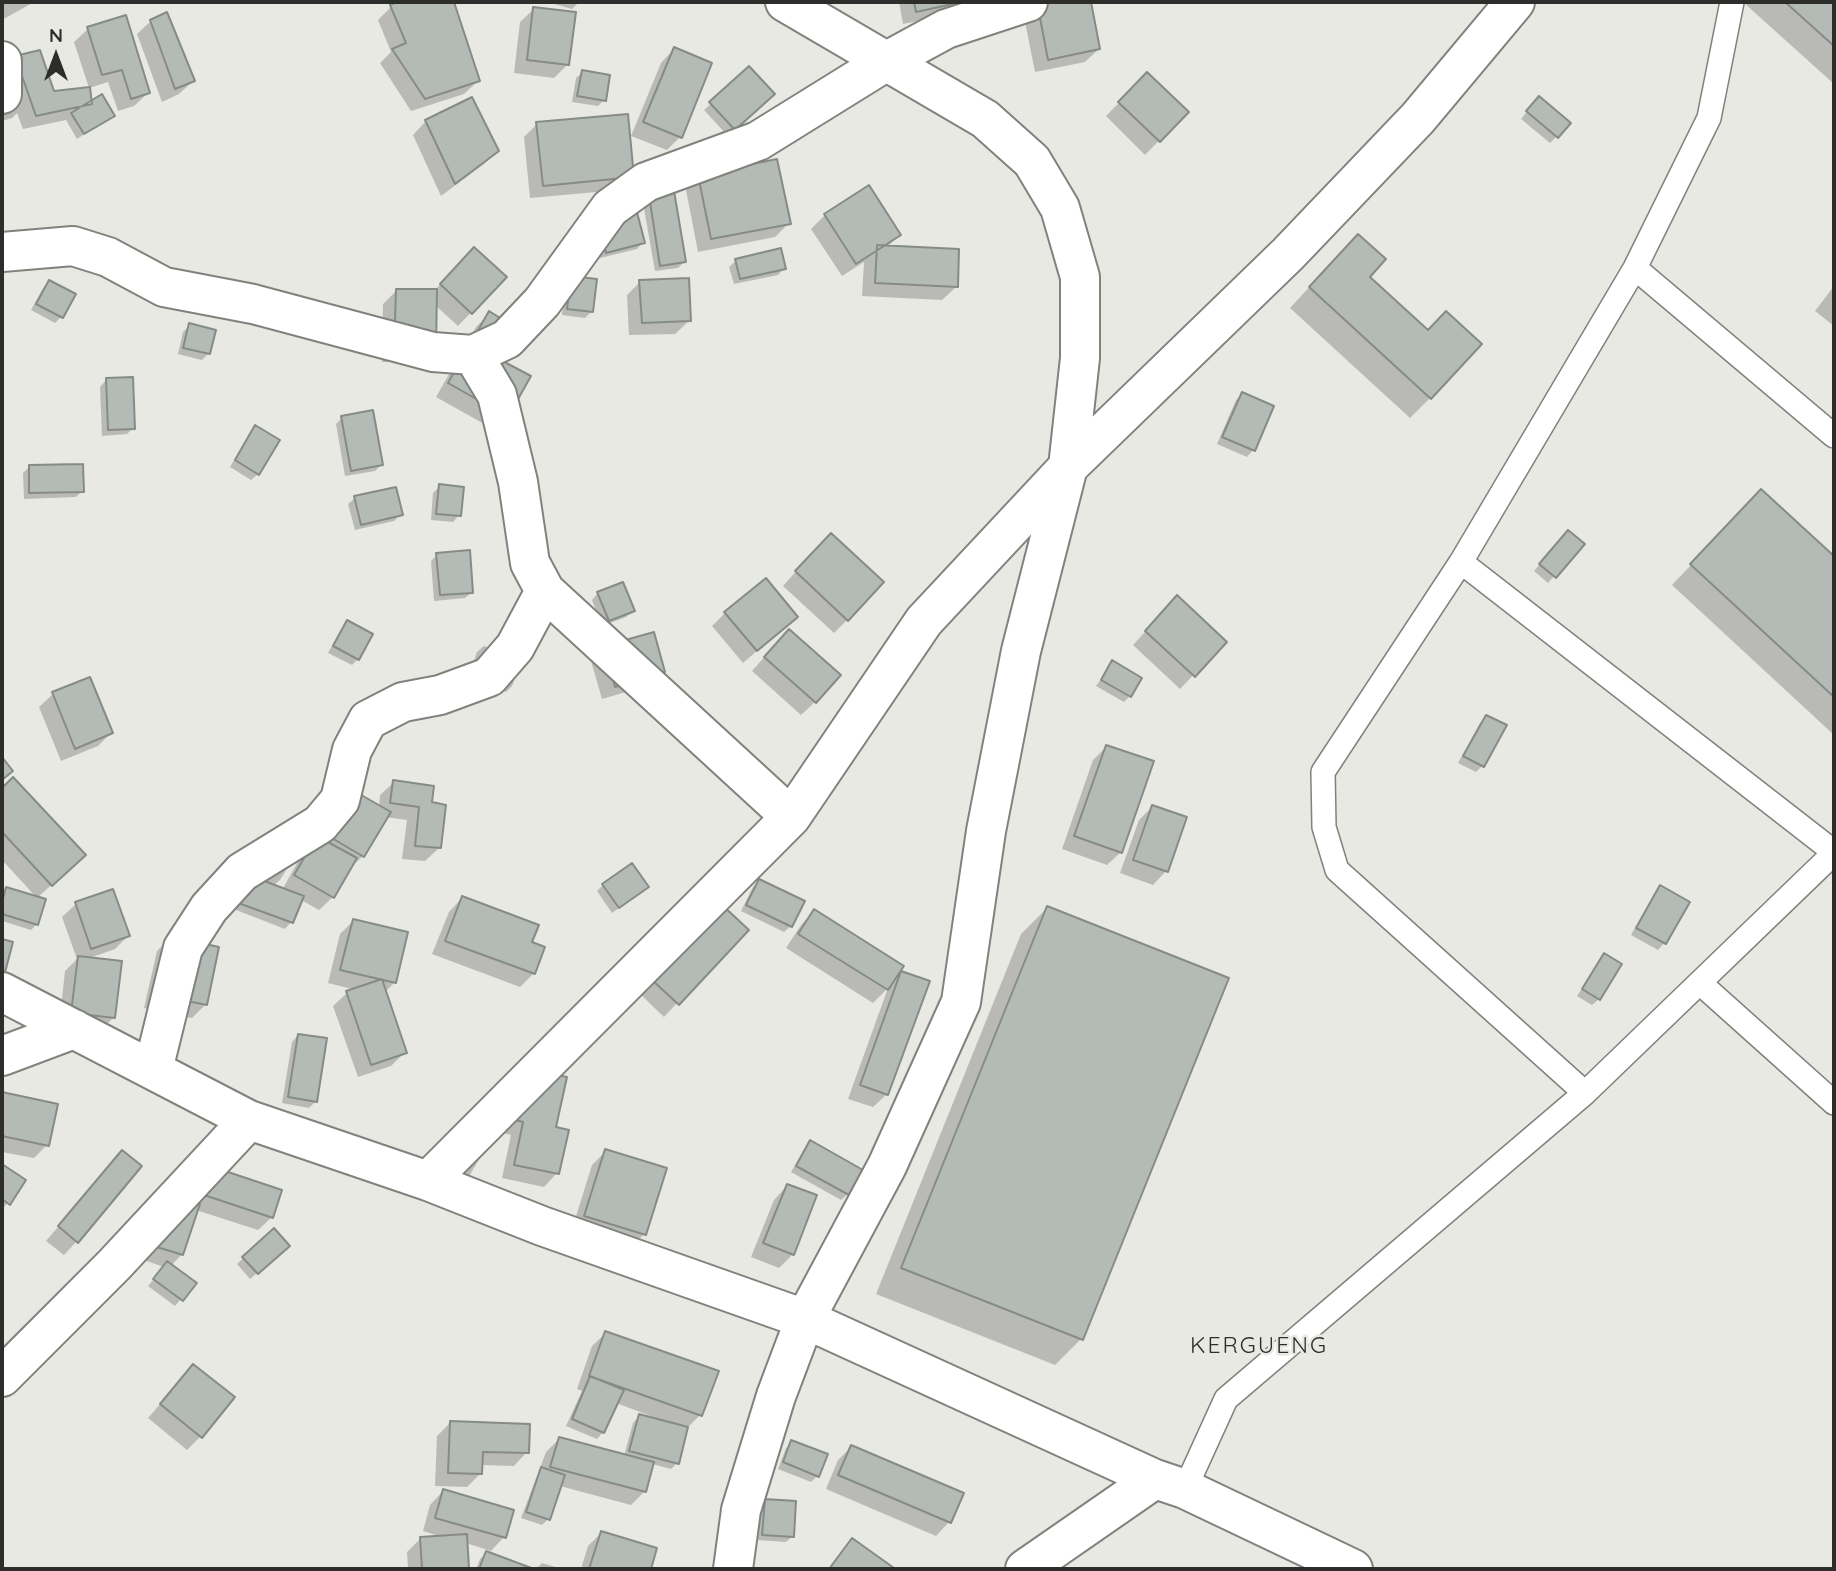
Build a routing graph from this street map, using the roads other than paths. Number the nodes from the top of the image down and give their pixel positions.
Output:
1 (785, 2) edge
2 (1028, 2) edge
3 (1515, 2) edge
4 (1732, 2) edge
5 (2, 61) edge
6 (887, 61) junction
7 (2, 94) edge
8 (2, 252) edge
9 (1635, 268) junction
10 (473, 355) junction
11 (1834, 436) edge
12 (1068, 467) junction
13 (1461, 562) junction
14 (545, 591) junction
15 (792, 817) junction
16 (1834, 853) edge
17 (1700, 983) junction
18 (2, 992) edge
19 (74, 1029) junction
20 (2, 1056) edge
21 (153, 1070) junction
22 (1585, 1093) junction
23 (1834, 1103) edge
24 (249, 1120) junction
25 (428, 1181) junction
26 (805, 1319) junction
27 (2, 1377) edge
28 (1170, 1484) junction
29 (733, 1569) edge
30 (1025, 1569) edge
31 (1353, 1569) edge

1 - 6 street
2 - 6 street
3 - 12 street
4 - 9 lane
5 - 7 street
6 - 10 street
6 - 12 street
8 - 10 street
9 - 11 lane
9 - 13 lane
10 - 14 street
12 - 15 street
12 - 26 street
13 - 16 lane
13 - 22 lane
14 - 15 street
14 - 21 street
15 - 25 street
16 - 17 lane
17 - 22 lane
17 - 23 lane
18 - 19 street
19 - 20 street
19 - 21 street
21 - 24 street
22 - 28 lane
24 - 25 street
24 - 27 street
25 - 26 street
26 - 28 street
26 - 29 street
28 - 30 street
28 - 31 street

